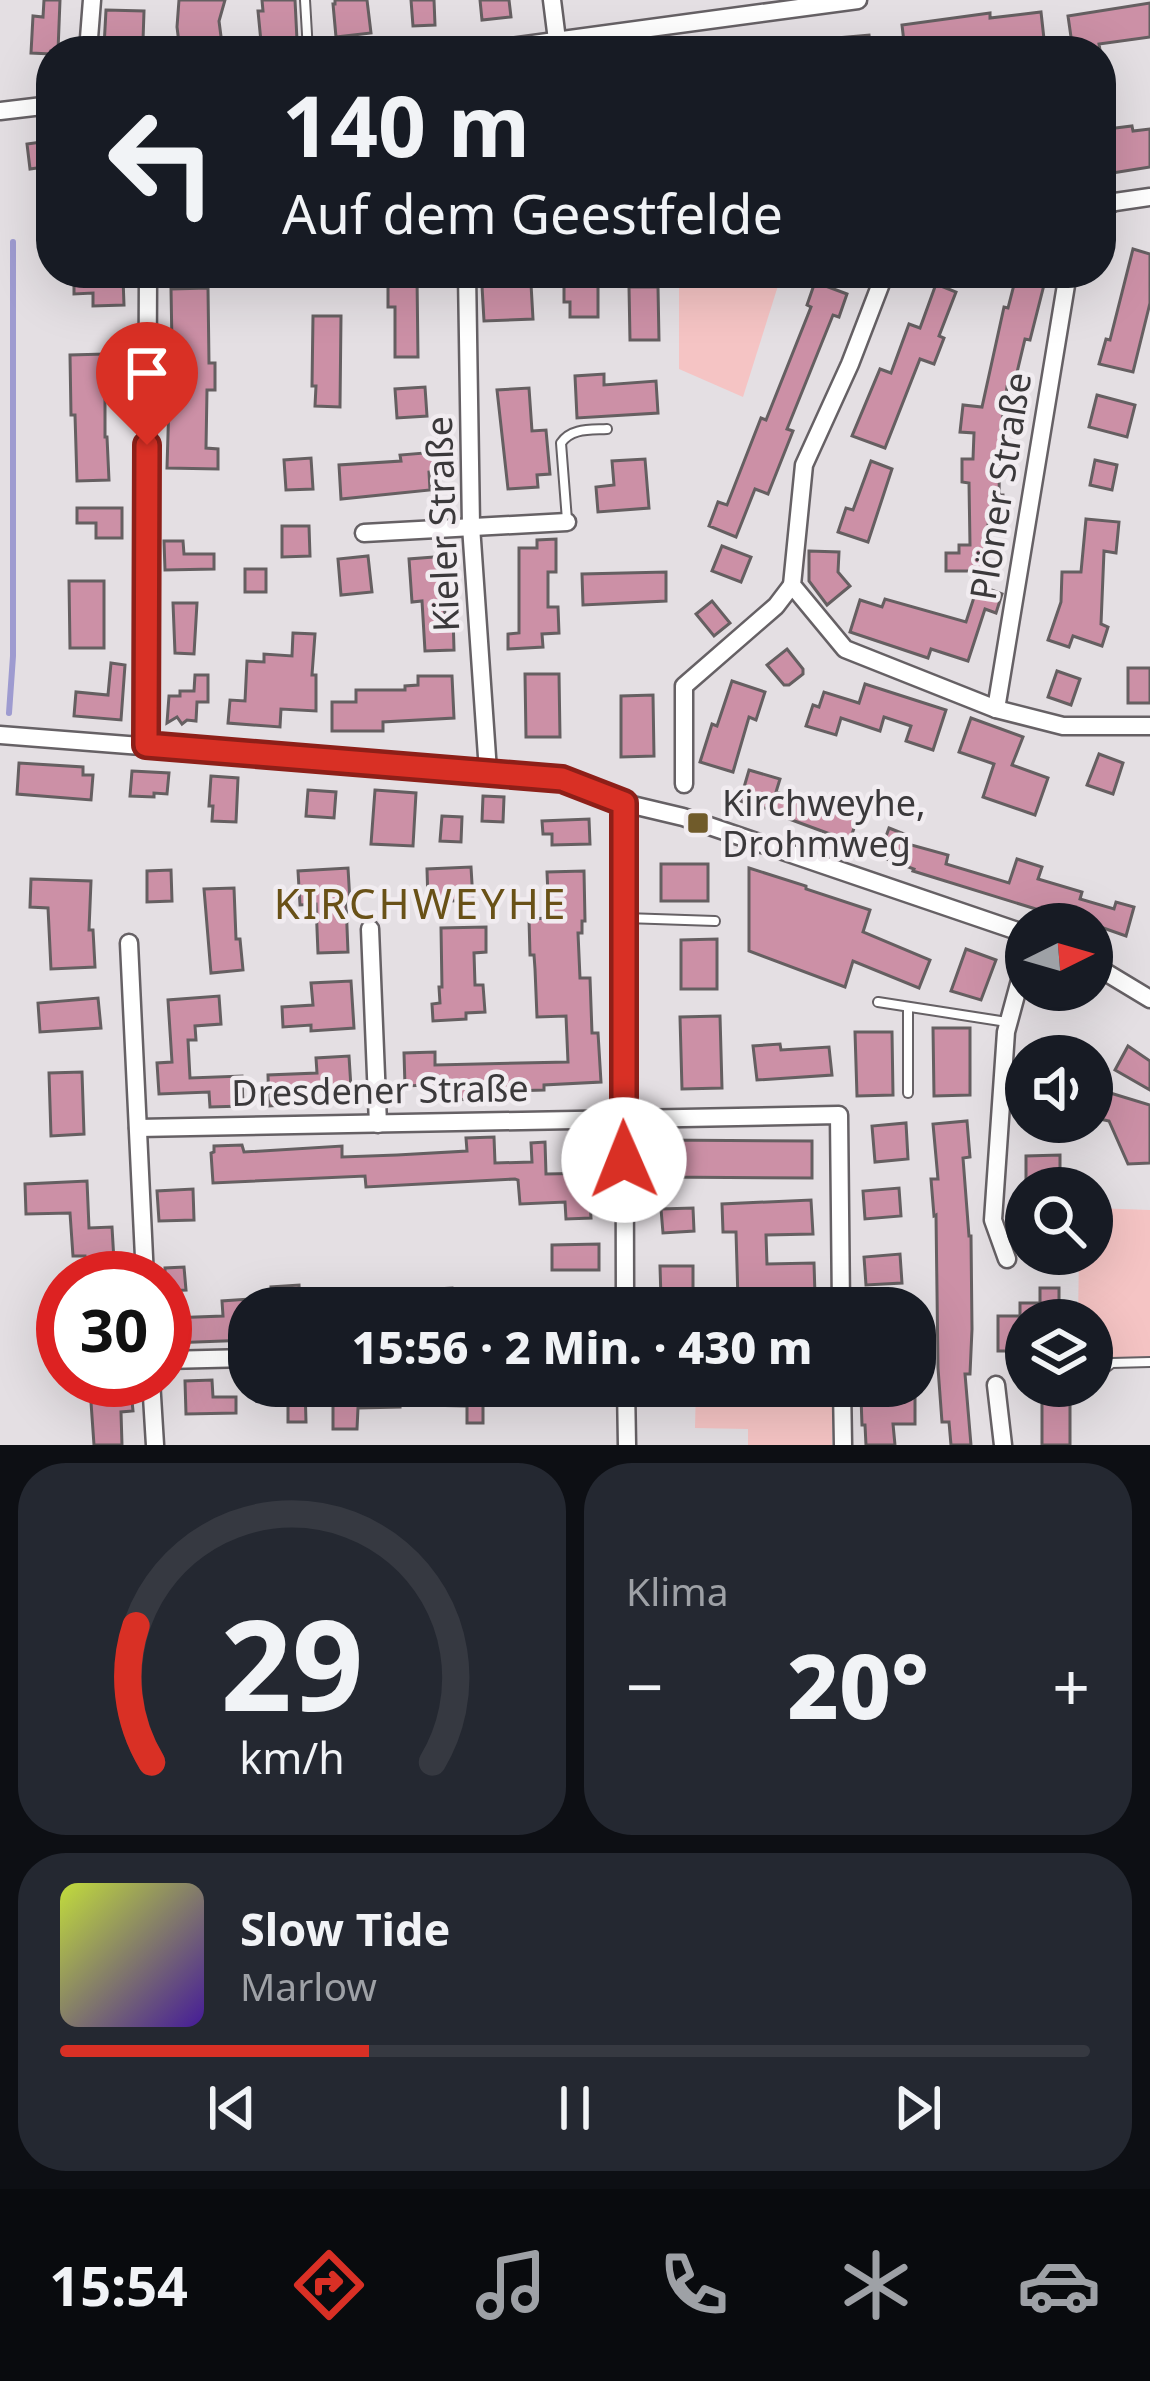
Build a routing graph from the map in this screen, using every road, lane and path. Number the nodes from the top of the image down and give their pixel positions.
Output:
1 (92, 0) edge
2 (305, 0) edge
3 (552, 0) edge
4 (858, 0) edge
5 (737, 8) edge
6 (89, 36) edge
7 (307, 36) edge
8 (556, 36) edge
9 (580, 36) edge
10 (36, 107) edge
11 (0, 111) edge
12 (1150, 197) edge
13 (1116, 202) edge
14 (148, 288) edge
15 (467, 288) edge
16 (878, 288) edge
17 (1066, 288) edge
18 (607, 429) dead end
19 (567, 521) joint
20 (471, 526) junction
21 (364, 533) dead end
22 (792, 585) junction
23 (996, 709) junction
24 (1150, 726) edge
25 (0, 735) edge
26 (146, 745) junction
27 (488, 772) junction
28 (684, 784) dead end
29 (624, 803) junction
30 (624, 918) junction
31 (715, 920) dead end
32 (1005, 927) edge
33 (370, 929) dead end
34 (129, 943) dead end
35 (1113, 977) edge
36 (1150, 999) edge
37 (878, 1002) dead end
38 (908, 1006) junction
39 (1012, 1011) edge
40 (1009, 1022) junction
41 (908, 1093) dead end
42 (623, 1117) junction
43 (378, 1124) junction
44 (138, 1128) junction
45 (144, 1251) edge
46 (1005, 1253) edge
47 (625, 1287) edge
48 (841, 1287) edge
49 (228, 1358) edge
50 (192, 1359) edge
51 (1150, 1362) edge
52 (1113, 1364) edge
53 (996, 1385) dead end
54 (153, 1407) edge
55 (626, 1407) edge
56 (842, 1407) edge
57 (155, 1445) edge
58 (627, 1445) edge
59 (843, 1445) edge
60 (1003, 1445) edge

1 - 6 street
2 - 7 lane
3 - 8 street
4 - 5 street
5 - 9 street
10 - 11 street
12 - 13 street
14 - 26 street
15 - 20 street, Kieler Straße
16 - 22 street
17 - 23 street, Plöner Straße
18 - 19 lane
19 - 20 street
20 - 21 street
20 - 27 street, Kieler Straße
22 - 23 street
22 - 28 street
23 - 24 street
25 - 26 street
26 - 27 street
27 - 29 street
29 - 30 street
29 - 32 street
30 - 31 lane
30 - 42 street
33 - 43 street
34 - 44 street
35 - 36 street
37 - 38 lane
38 - 40 lane
38 - 41 lane
39 - 40 street
40 - 46 street
42 - 43 street, Dresdener Straße
42 - 47 street
42 - 48 street, Dresdener Straße
43 - 44 street, Dresdener Straße
44 - 45 street
49 - 50 street
51 - 52 lane
53 - 60 street
54 - 57 street
55 - 58 street
56 - 59 street

